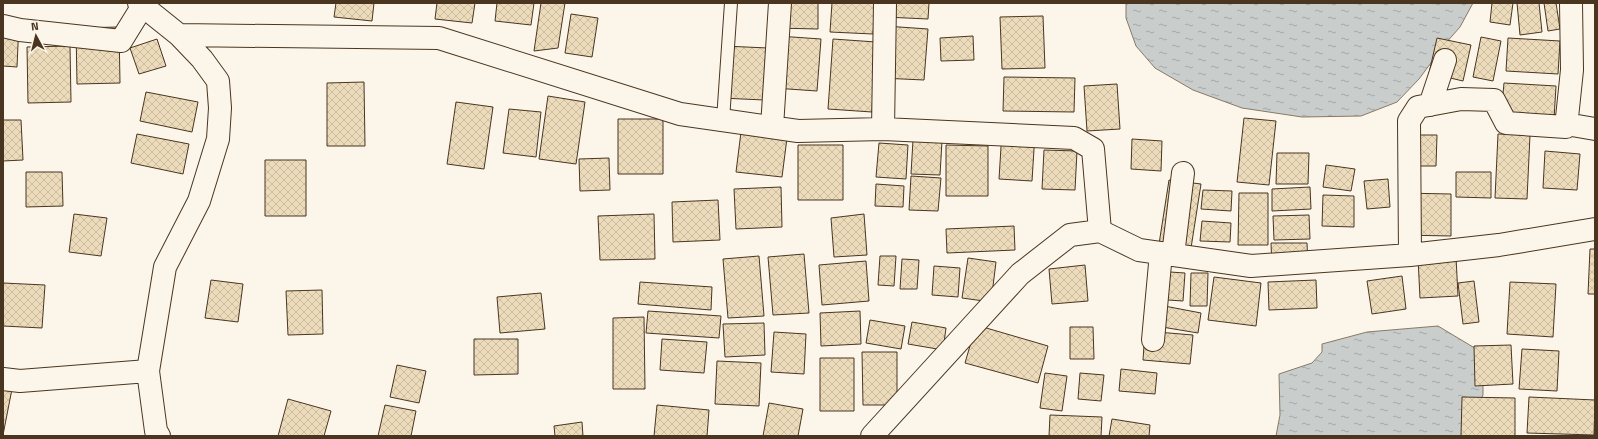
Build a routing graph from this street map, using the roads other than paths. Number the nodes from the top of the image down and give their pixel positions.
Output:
1 (731, 3) edge
2 (780, 3) edge
3 (885, 3) edge
4 (1571, 3) edge
5 (140, 5) edge
6 (3, 26) edge
7 (179, 35) junction
8 (1445, 60) dead end
9 (1430, 105) junction
10 (723, 120) junction
11 (1566, 124) junction
12 (772, 127) junction
13 (883, 129) junction
14 (1595, 129) edge
15 (1183, 172) dead end
16 (1595, 229) edge
17 (1100, 231) junction
18 (1167, 254) junction
19 (1410, 255) junction
20 (1153, 340) dead end
21 (148, 371) junction
22 (3, 379) edge
23 (159, 436) edge
24 (872, 436) edge

1 - 10 lane
2 - 12 street
3 - 13 street
4 - 11 street
5 - 6 street
5 - 7 street
7 - 10 street
7 - 21 street
8 - 9 street
9 - 11 street
9 - 19 street
10 - 12 street
11 - 14 street
12 - 13 street
13 - 17 street
15 - 18 street
16 - 19 street
17 - 18 street
17 - 24 street
18 - 19 street
18 - 20 street
21 - 22 street
21 - 23 street

